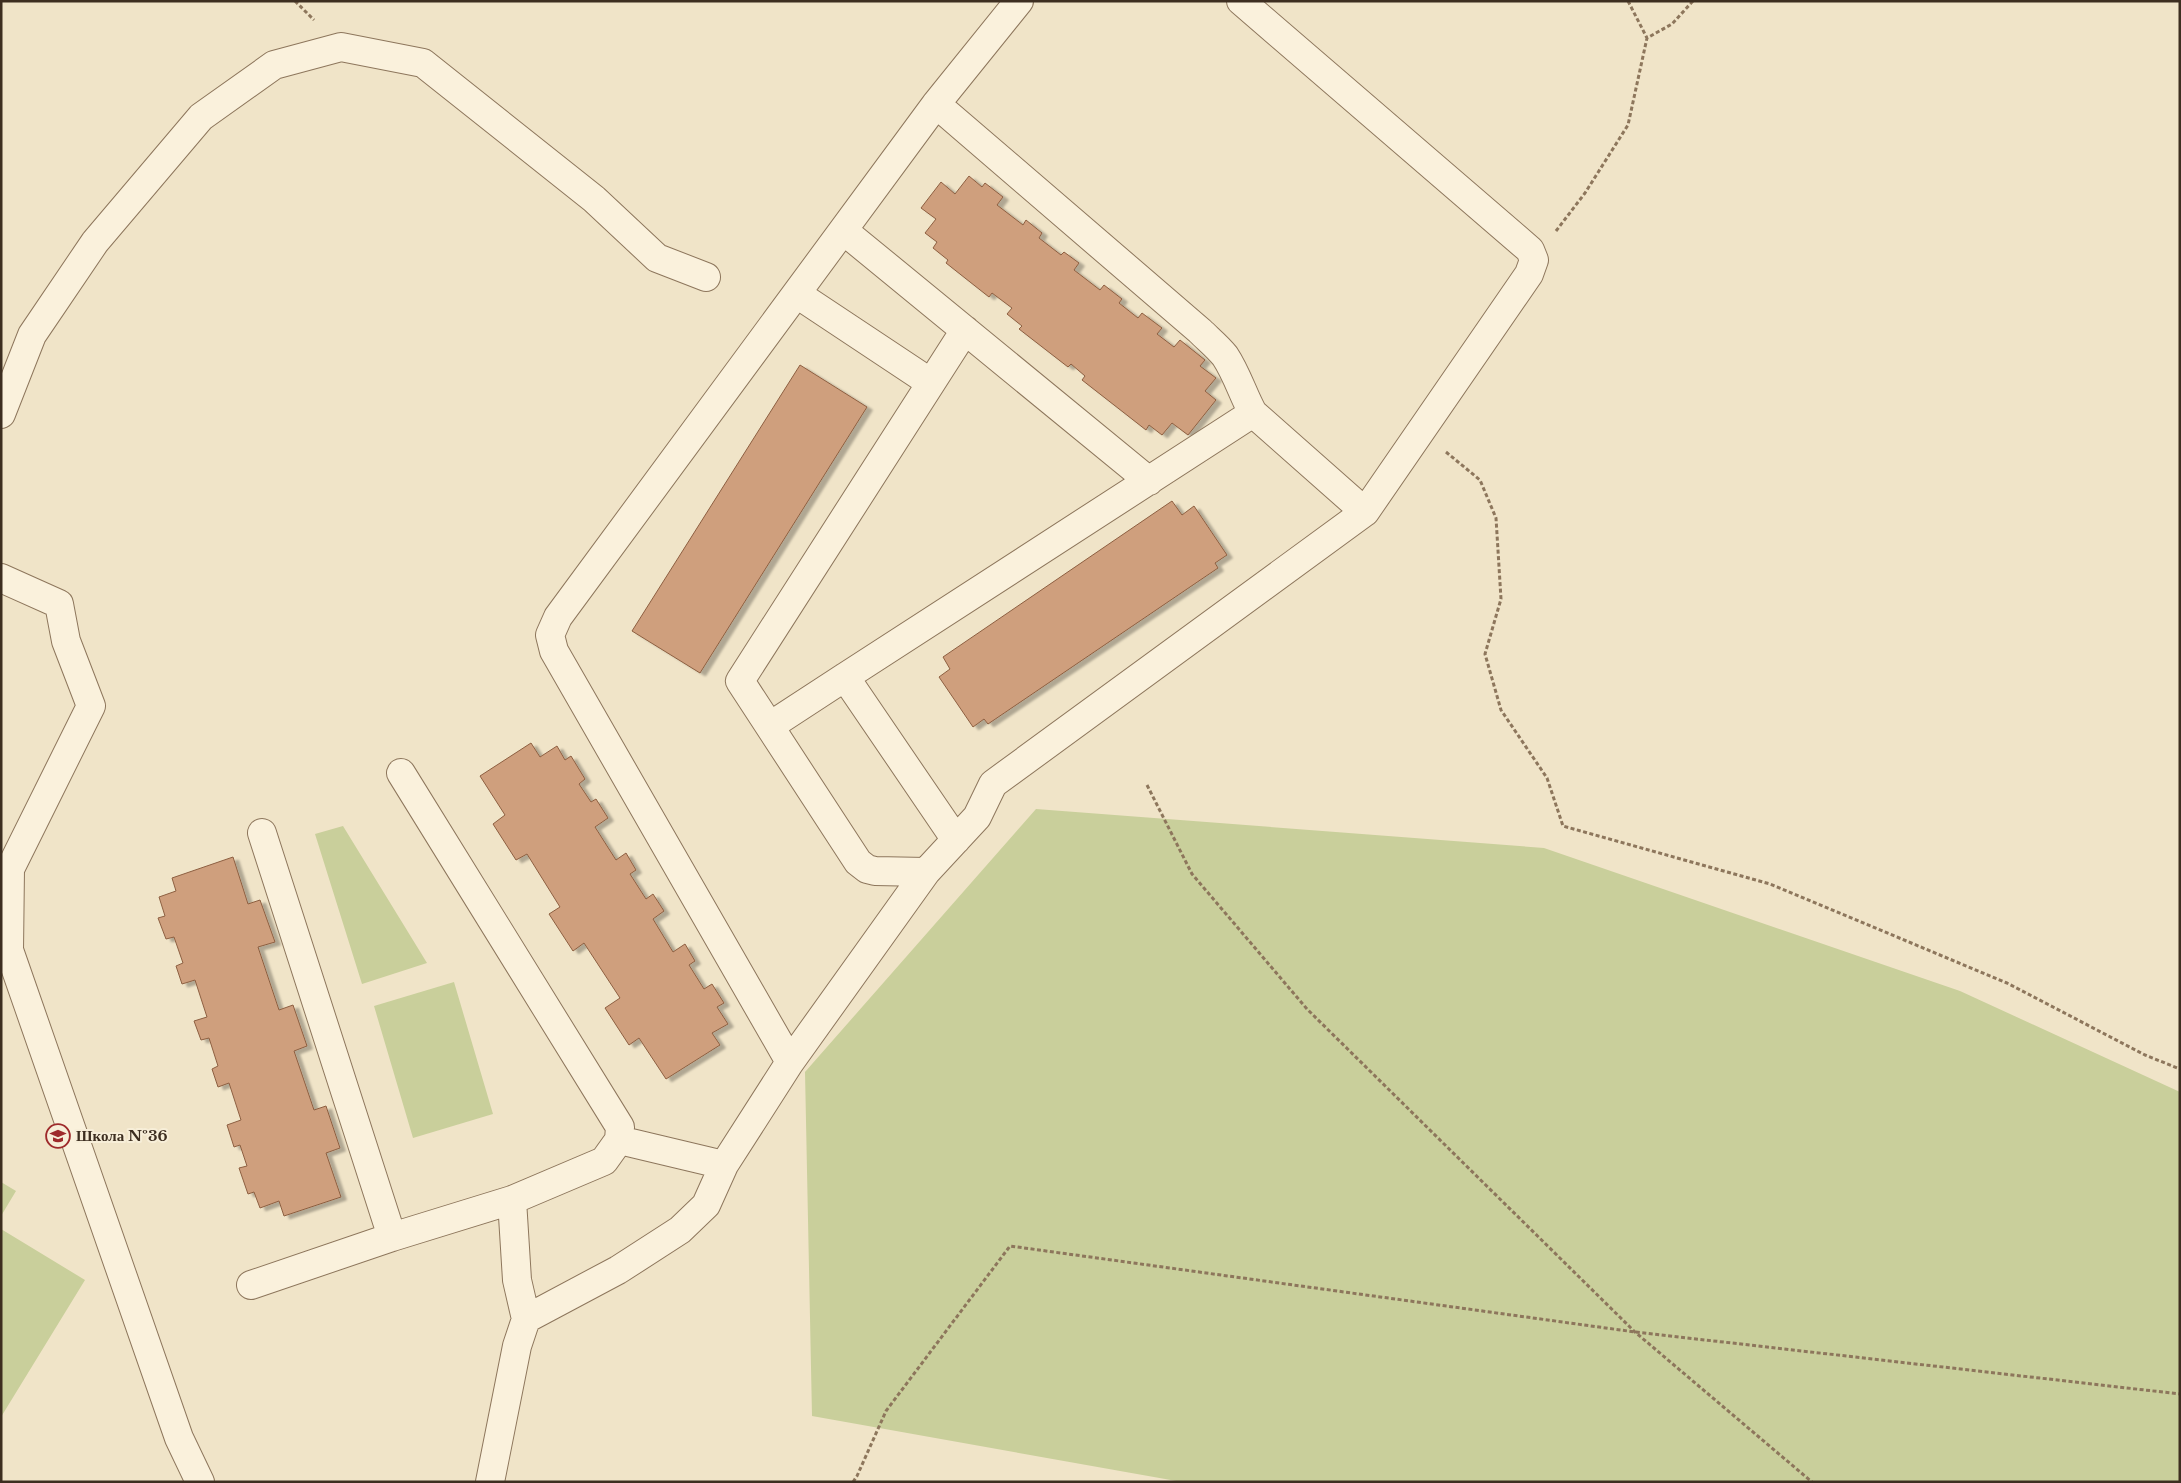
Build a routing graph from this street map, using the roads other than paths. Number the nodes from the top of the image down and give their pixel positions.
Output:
1 (1019, 1) edge
2 (1241, 1) edge
3 (936, 104) junction
4 (844, 231) junction
5 (706, 277) dead end
6 (796, 294) junction
7 (965, 330) junction
8 (931, 383) junction
9 (1252, 413) junction
10 (1, 414) edge
11 (1149, 480) junction
12 (1365, 512) junction
13 (1, 578) edge
14 (845, 677) junction
15 (770, 726) junction
16 (401, 772) dead end
17 (262, 834) dead end
18 (956, 840) junction
19 (926, 872) junction
20 (5, 946) edge
21 (790, 1062) junction
22 (618, 1140) junction
23 (724, 1165) junction
24 (512, 1200) junction
25 (392, 1237) junction
26 (251, 1285) dead end
27 (526, 1319) junction
28 (200, 1482) edge
29 (490, 1482) edge

1 - 3 lane
2 - 12 lane
3 - 4 lane
3 - 9 lane
4 - 6 lane
4 - 7 lane
5 - 10 lane
6 - 8 lane
6 - 21 lane
7 - 8 lane
7 - 11 lane
8 - 15 lane
9 - 11 lane
9 - 12 lane
11 - 14 lane
12 - 18 lane
13 - 20 lane
14 - 15 lane
14 - 18 lane
15 - 19 lane
16 - 22 lane
17 - 25 lane
18 - 19 lane
19 - 21 lane
20 - 28 lane
21 - 23 lane
22 - 23 lane
22 - 24 lane
23 - 27 lane
24 - 25 lane
24 - 27 lane
25 - 26 lane
27 - 29 lane

